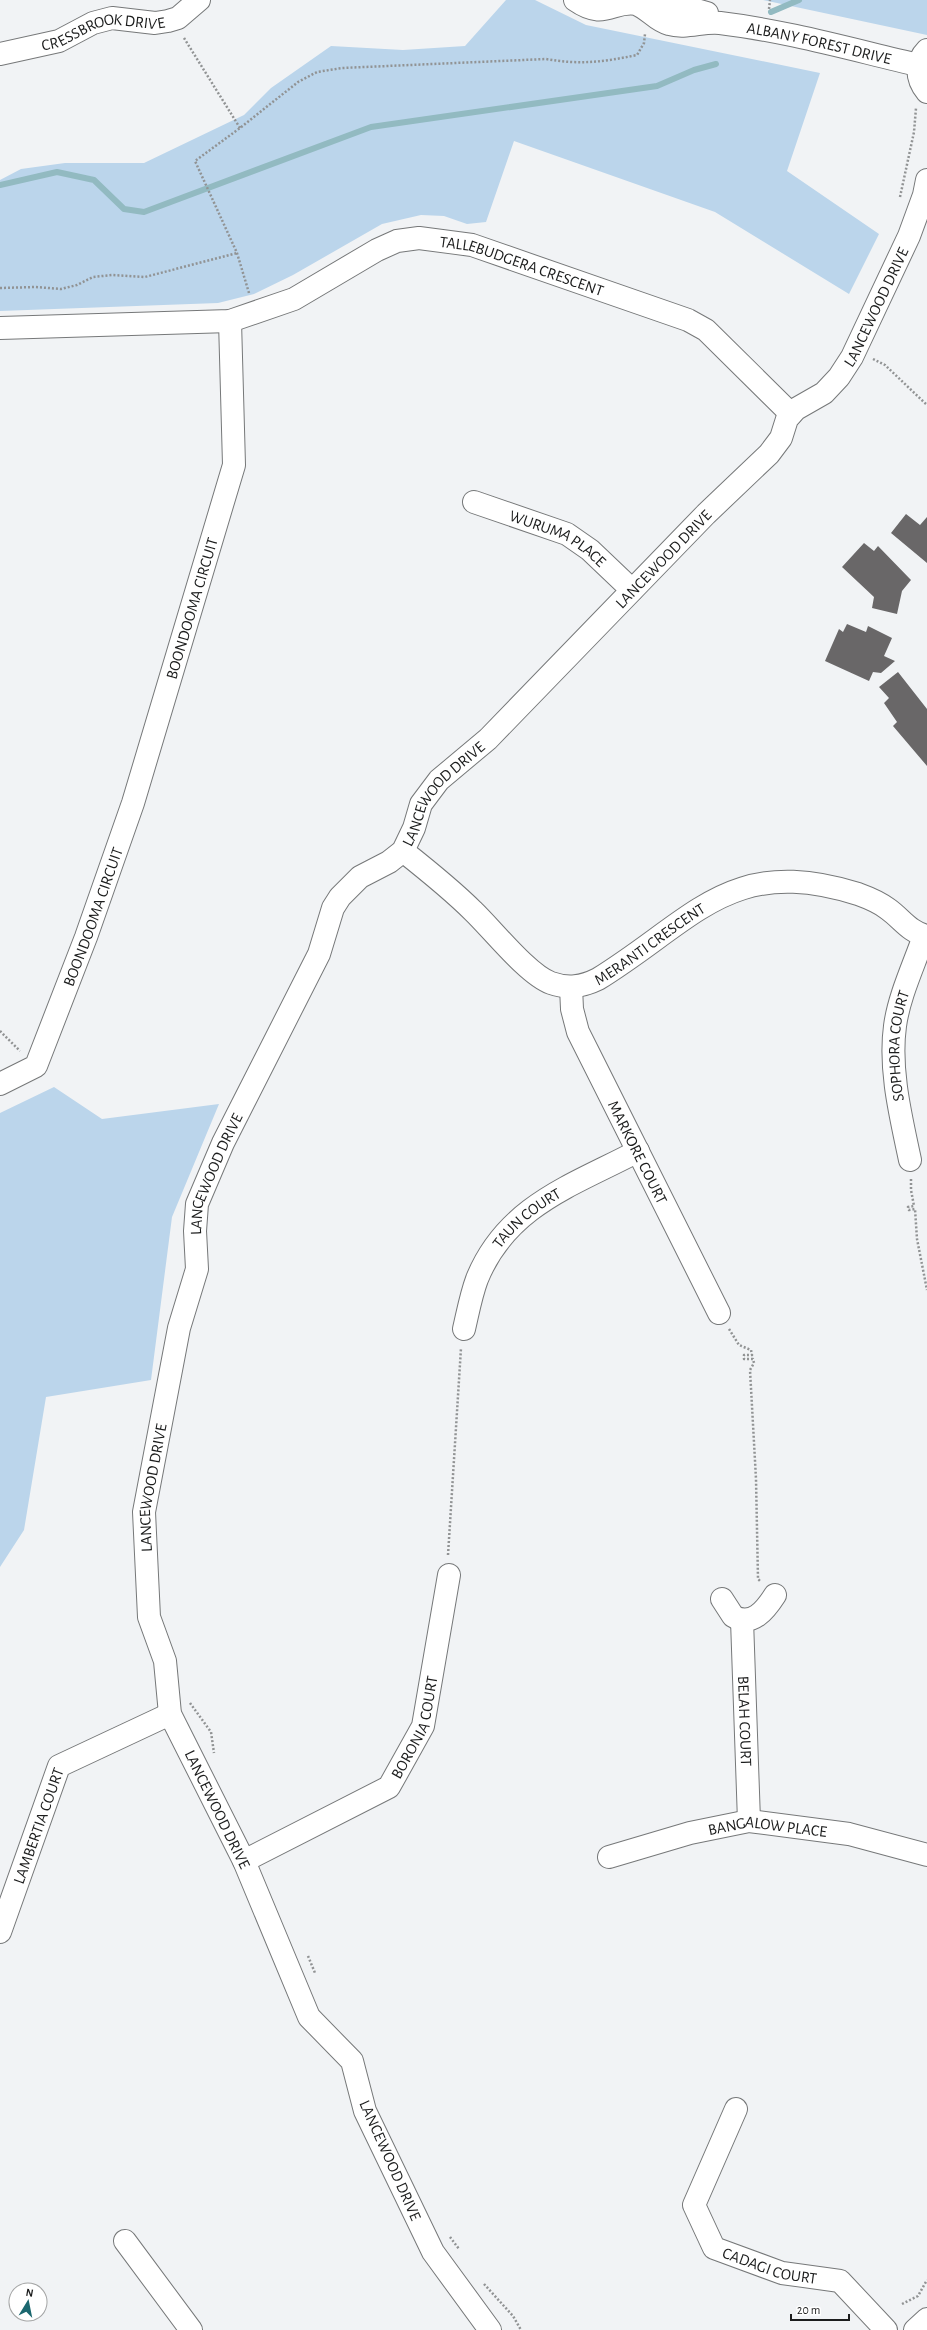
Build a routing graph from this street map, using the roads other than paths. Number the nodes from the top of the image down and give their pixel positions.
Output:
1 (199, 0) edge
2 (575, 0) edge
3 (621, 2) edge
4 (649, 3) edge
5 (0, 54) edge
6 (923, 58) edge
7 (922, 97) edge
8 (927, 180) edge
9 (230, 321) junction
10 (0, 328) edge
11 (791, 414) junction
12 (474, 502) dead end
13 (632, 590) junction
14 (403, 851) junction
15 (926, 936) edge
16 (571, 987) junction
17 (0, 1084) edge
18 (638, 1151) junction
19 (910, 1160) road end
20 (719, 1313) road end
21 (464, 1329) road end
22 (449, 1575) road end
23 (775, 1595) road end
24 (722, 1599) dead end
25 (742, 1620) junction
26 (170, 1714) junction
27 (749, 1821) junction
28 (927, 1855) edge
29 (609, 1856) dead end
30 (244, 1861) junction
31 (0, 1932) edge
32 (736, 2109) dead end
33 (125, 2241) dead end
34 (927, 2319) edge
35 (190, 2330) edge
36 (490, 2330) edge
37 (886, 2330) edge
38 (915, 2330) edge

1 - 5 street, CRESSBROOK DRIVE
2 - 3 street, ALBANY FOREST DRIVE
3 - 4 street, ALBANY FOREST DRIVE
4 - 6 street, ALBANY FOREST DRIVE
6 - 7 street
8 - 11 street, LANCEWOOD DRIVE
9 - 10 street
9 - 11 street, TALLEBUDGERA CRESCENT
9 - 17 street, BOONDOOMA CIRCUIT
11 - 13 street, LANCEWOOD DRIVE
12 - 13 street, WURUMA PLACE
13 - 14 street, LANCEWOOD DRIVE
14 - 16 street, MERANTI CRESCENT
14 - 26 street, LANCEWOOD DRIVE
15 - 16 street, MERANTI CRESCENT
15 - 19 street, SOPHORA COURT
16 - 18 street, MARKORE COURT
18 - 20 street, MARKORE COURT
18 - 21 street, TAUN COURT
22 - 30 street, BORONIA COURT
23 - 25 street
24 - 25 street
25 - 27 street, BELAH COURT
26 - 30 street, LANCEWOOD DRIVE
26 - 31 street, LAMBERTIA COURT
27 - 28 street, BANGALOW PLACE
27 - 29 street, BANGALOW PLACE
30 - 36 street, LANCEWOOD DRIVE
32 - 37 street, CADAGI COURT
33 - 35 street
34 - 38 street

